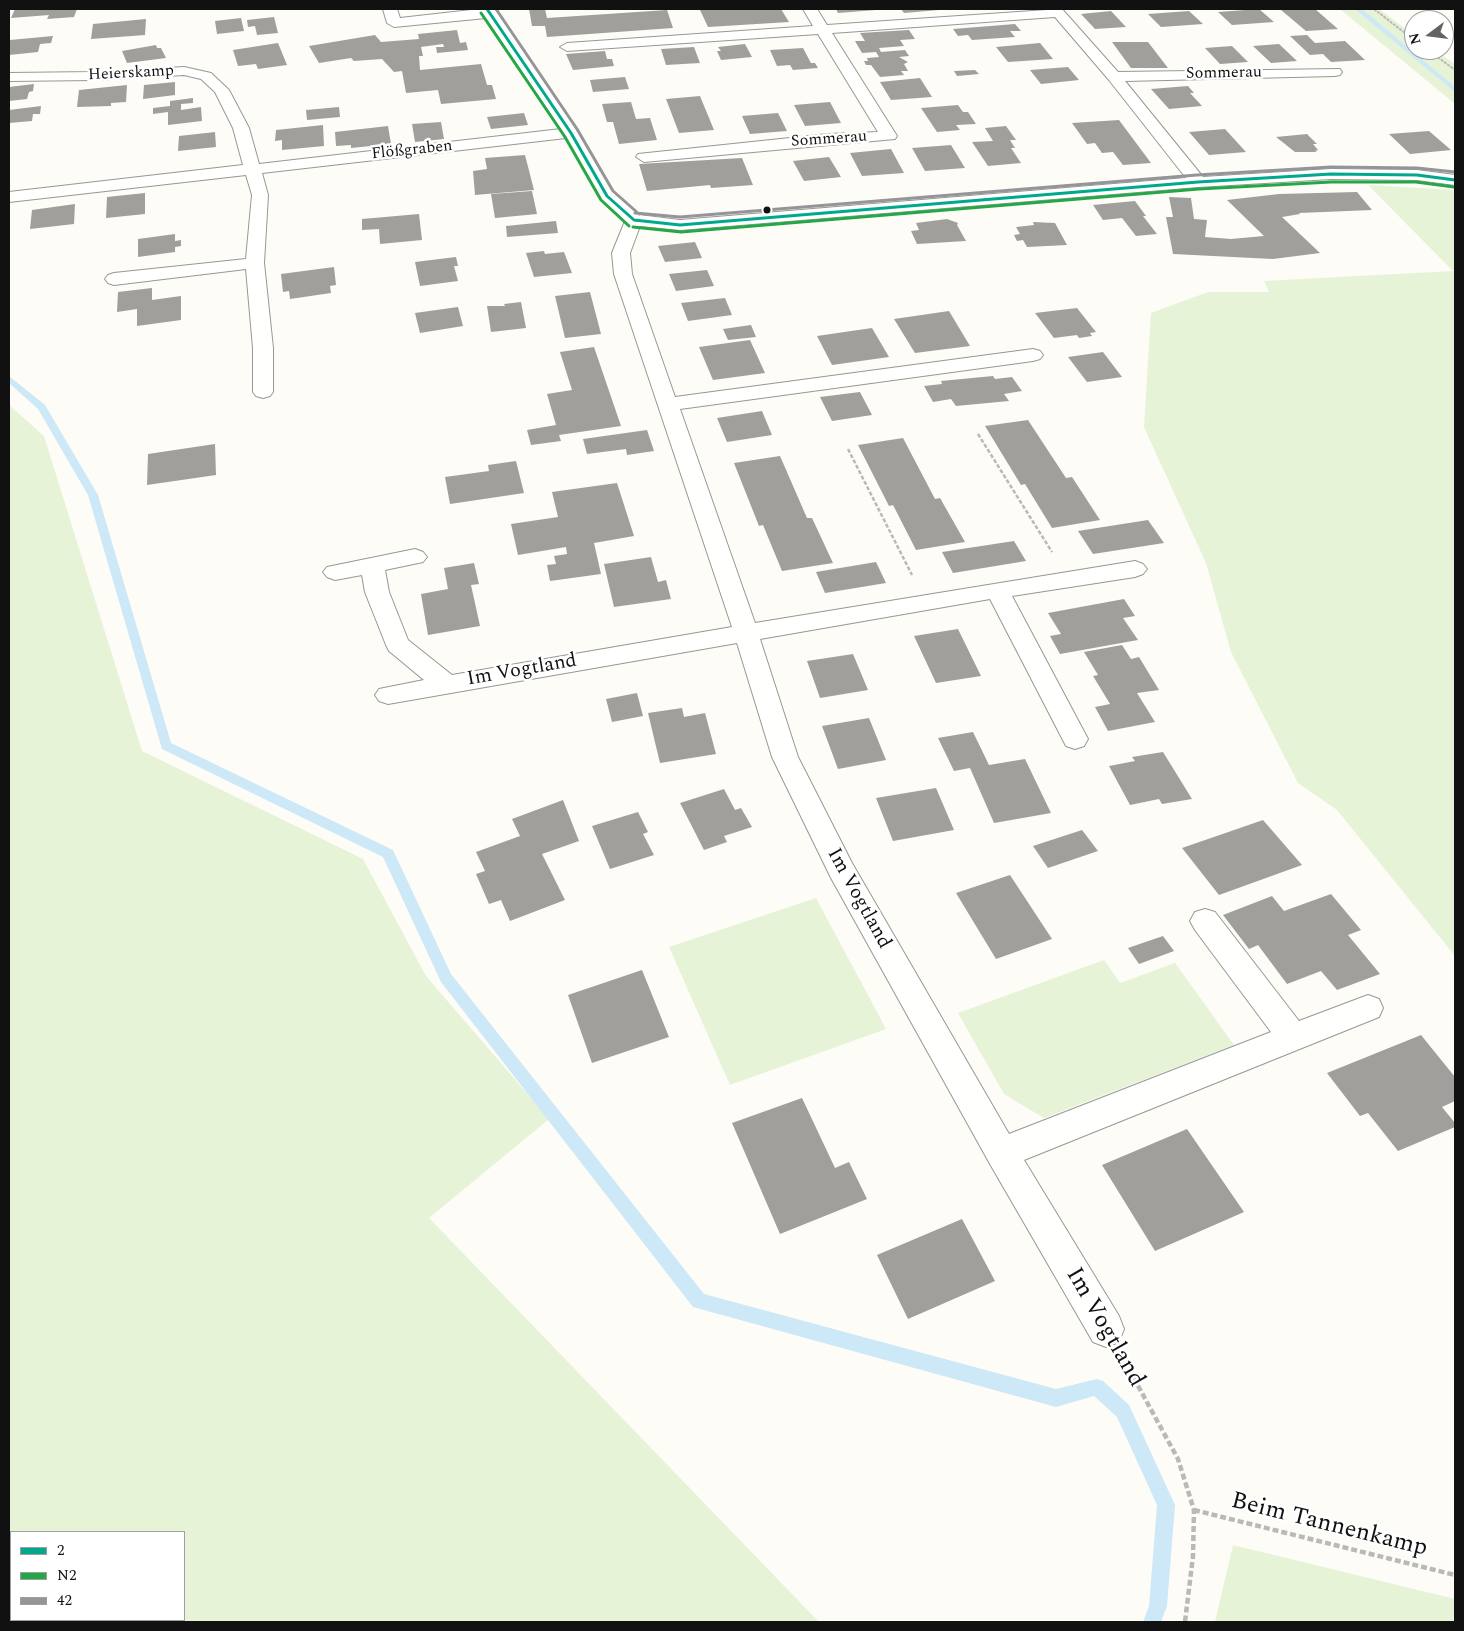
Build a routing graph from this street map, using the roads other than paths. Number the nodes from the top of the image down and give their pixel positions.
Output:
1 (390, 9) edge
2 (810, 9) edge
3 (489, 11) edge
4 (1056, 11) edge
5 (823, 29) junction
6 (567, 47) dead end
7 (1335, 72) dead end
8 (9, 77) edge
9 (1114, 77) junction
10 (571, 134) junction
11 (644, 157) dead end
12 (254, 169) junction
13 (1455, 180) edge
14 (1198, 182) junction
15 (9, 197) edge
16 (634, 220) junction
17 (255, 263) junction
18 (114, 279) dead end
19 (1032, 355) dead end
20 (264, 392) dead end
21 (669, 404) junction
22 (415, 557) dead end
23 (372, 565) junction
24 (1135, 569) dead end
25 (335, 572) dead end
26 (997, 590) junction
27 (746, 632) junction
28 (446, 684) junction
29 (388, 695) dead end
30 (1075, 739) dead end
31 (1205, 921) dead end
32 (1368, 1008) dead end
33 (1293, 1037) junction
34 (1002, 1153) junction
35 (1106, 1329) road end

1 - 3 street
2 - 5 street, Sommerau
3 - 10 street
4 - 5 street
4 - 9 street
5 - 6 street
5 - 11 street, Sommerau
7 - 9 street, Sommerau
8 - 12 street, Heierskamp
9 - 14 street
10 - 12 street, Flößgraben
10 - 16 street
12 - 15 street, Flößgraben
12 - 17 street
13 - 14 street
14 - 16 street
16 - 21 street, Im Vogtland
17 - 18 street
17 - 20 street
19 - 21 street
21 - 27 street, Im Vogtland
22 - 23 street
23 - 25 street
23 - 28 street, Im Vogtland
24 - 26 street, Im Vogtland
26 - 27 street, Im Vogtland
26 - 30 street
27 - 28 street, Im Vogtland
27 - 34 street, Im Vogtland
28 - 29 street, Im Vogtland
31 - 33 street
32 - 33 street
33 - 34 street
34 - 35 street, Im Vogtland

